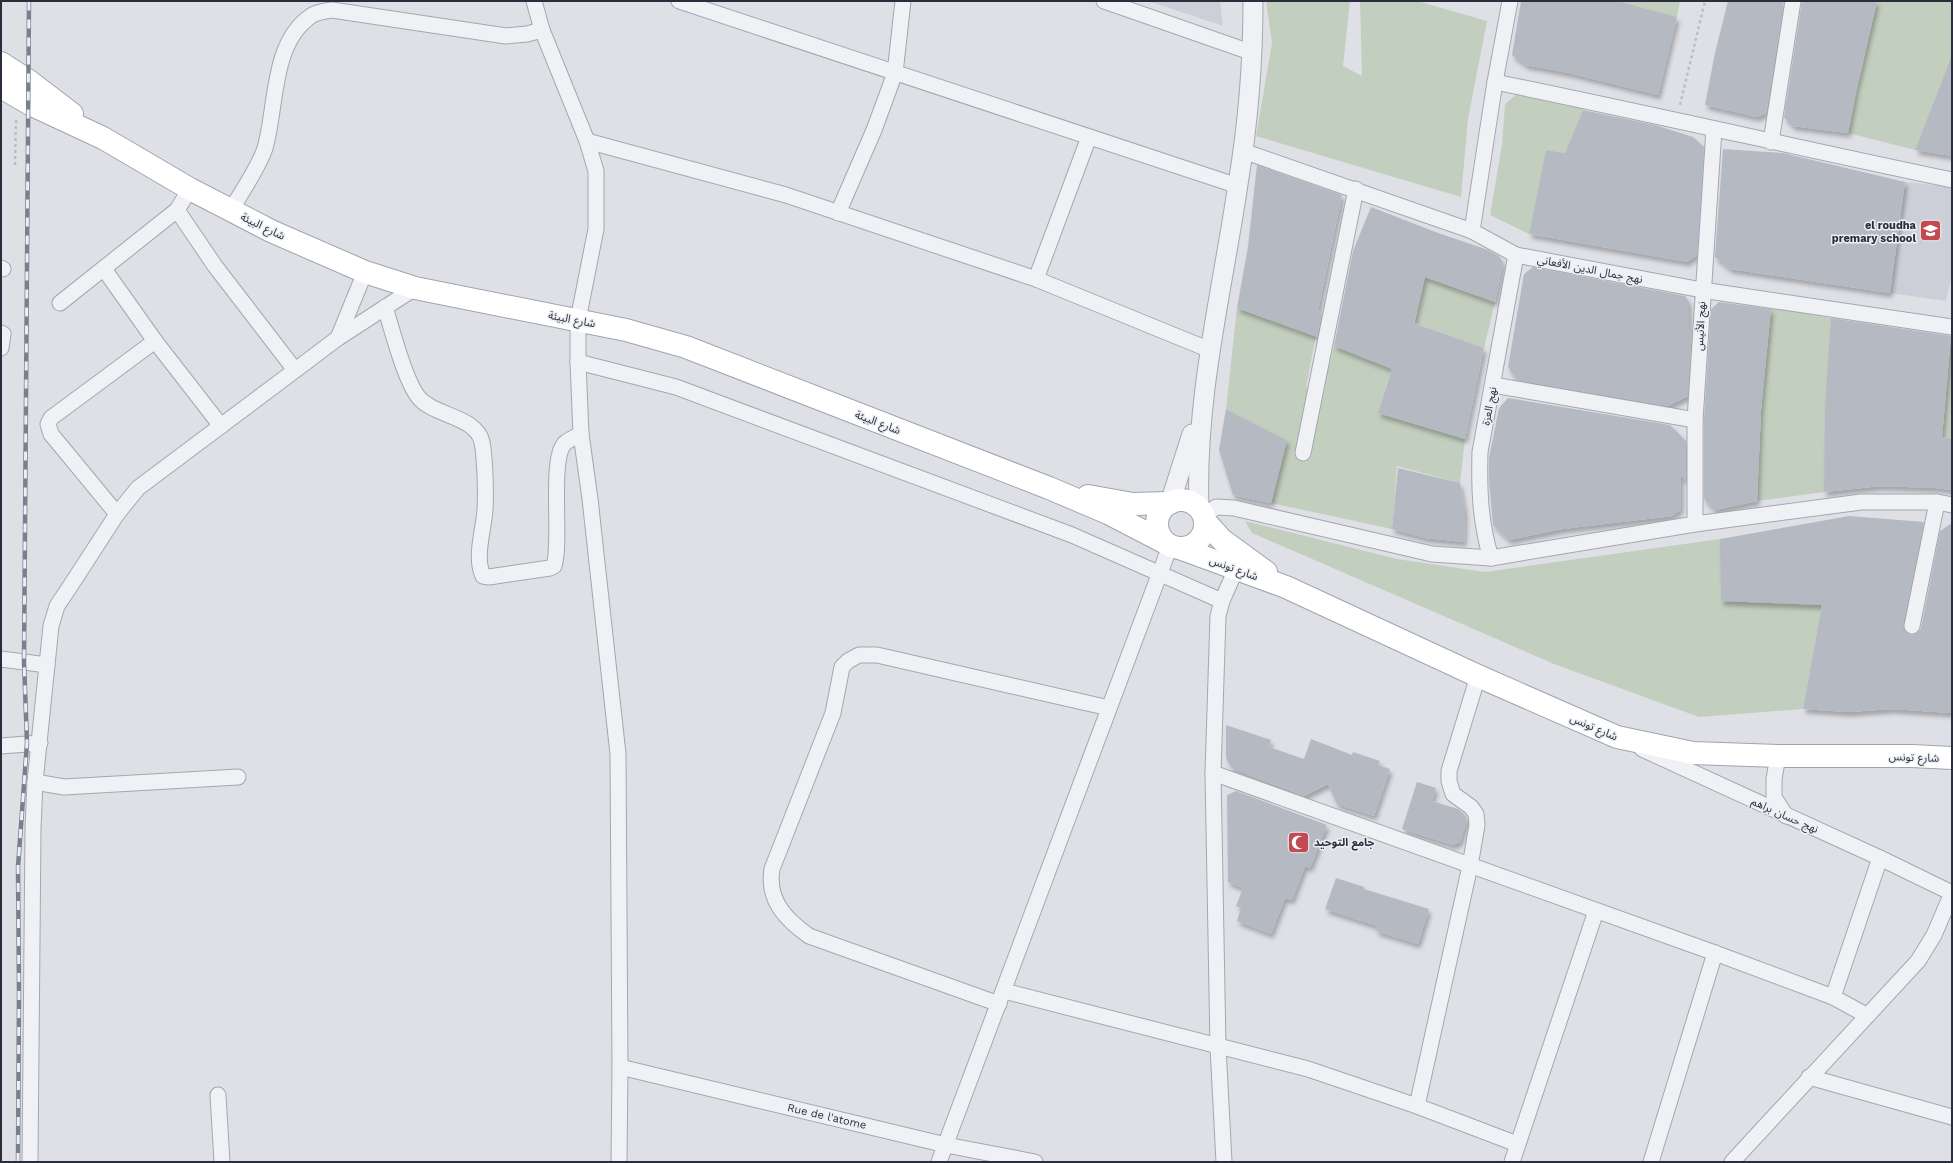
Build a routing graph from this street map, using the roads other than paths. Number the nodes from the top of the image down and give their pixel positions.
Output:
1 (534, 1) edge
2 (679, 1) edge
3 (903, 1) edge
4 (1104, 1) edge
5 (1241, 1) edge
6 (1253, 1) edge
7 (1510, 1) edge
8 (1793, 1) edge
9 (542, 30) junction
10 (1253, 53) junction
11 (1, 63) edge
12 (896, 72) junction
13 (1495, 82) junction
14 (9, 92) edge
15 (1714, 129) junction
16 (1089, 137) junction
17 (103, 138) junction
18 (587, 141) junction
19 (1771, 142) junction
20 (1243, 151) junction
21 (1952, 180) edge
22 (1238, 186) junction
23 (190, 189) junction
24 (1356, 189) junction
25 (177, 210) junction
26 (231, 210) junction
27 (838, 212) junction
28 (1472, 231) junction
29 (1516, 255) junction
30 (104, 269) junction
31 (365, 272) junction
32 (1036, 279) junction
33 (415, 288) junction
34 (1702, 290) junction
35 (60, 303) dead end
36 (385, 307) junction
37 (578, 320) junction
38 (1952, 327) edge
39 (1, 333) edge
40 (338, 338) junction
41 (155, 341) junction
42 (1, 348) edge
43 (1210, 350) junction
44 (578, 362) junction
45 (295, 370) junction
46 (1492, 385) junction
47 (1203, 396) junction
48 (1695, 420) junction
49 (221, 426) junction
50 (582, 434) junction
51 (1303, 453) dead end
52 (1049, 488) junction
53 (1937, 502) junction
54 (1170, 503) junction
55 (1952, 505) edge
56 (117, 514) junction
57 (1203, 515) junction
58 (1695, 524) junction
59 (1172, 546) junction
60 (1491, 558) junction
61 (1236, 569) junction
62 (1159, 575) junction
63 (1286, 587) junction
64 (1222, 601) junction
65 (1912, 626) dead end
66 (1, 659) edge
67 (47, 665) junction
68 (1478, 676) junction
69 (1109, 708) junction
70 (1617, 737) junction
71 (40, 743) junction
72 (1, 746) edge
73 (1778, 756) junction
74 (1952, 758) edge
75 (1213, 773) junction
76 (238, 778) dead end
77 (36, 782) junction
78 (1786, 816) junction
79 (1880, 858) junction
80 (1470, 866) junction
81 (1952, 893) edge
82 (1596, 911) junction
83 (1714, 953) junction
84 (1001, 997) junction
85 (1833, 997) junction
86 (1866, 1015) junction
87 (1218, 1047) junction
88 (620, 1067) junction
89 (1809, 1077) junction
90 (218, 1095) dead end
91 (1417, 1106) junction
92 (1952, 1117) edge
93 (1517, 1144) junction
94 (946, 1145) junction
95 (30, 1162) edge
96 (222, 1162) edge
97 (619, 1162) edge
98 (939, 1162) edge
99 (1035, 1162) edge
100 (1224, 1162) edge
101 (1512, 1162) edge
102 (1651, 1162) edge
103 (1732, 1162) edge

1 - 9 street
2 - 12 street
3 - 12 street
4 - 10 street
5 - 10 street
6 - 10 street
7 - 13 street
8 - 19 street
9 - 18 street
9 - 26 street
10 - 20 street
11 - 17 main road, شارع البيئة
12 - 16 street
12 - 27 street
13 - 15 street
13 - 28 street
14 - 17 main road, شارع البيئة
15 - 19 street
15 - 34 street, نهج الأنيس
16 - 22 street
16 - 32 street
17 - 23 main road, شارع البيئة
18 - 27 street
18 - 37 street
19 - 21 street
20 - 22 street
20 - 24 street, نهج جمال الدين الأفعاني
22 - 43 street
23 - 25 street
23 - 26 main road, شارع البيئة
24 - 28 street, نهج جمال الدين الأفعاني
24 - 51 street
25 - 30 street
25 - 45 street
26 - 31 main road, شارع البيئة
27 - 32 street
28 - 29 street, نهج جمال الدين الأفعاني
29 - 34 street, نهج جمال الدين الأفعاني
29 - 46 street, نهج العزة
30 - 35 street
30 - 41 street
31 - 33 main road, شارع البيئة
31 - 40 street
32 - 43 street
33 - 36 street
33 - 37 main road, شارع البيئة
34 - 38 street, نهج جمال الدين الأفعاني
34 - 48 street, نهج الأنيس
36 - 40 street
36 - 50 street
37 - 44 street
37 - 52 main road, شارع البيئة
39 - 42 street
40 - 45 street
41 - 49 street
41 - 56 street
43 - 47 street
44 - 50 street
44 - 62 street
45 - 49 street
46 - 48 street
46 - 60 street, نهج العزة
47 - 54 street
47 - 57 street
48 - 58 street, نهج الأنيس
49 - 56 street
50 - 88 street
52 - 54 main road, شارع البيئة
52 - 59 main road, شارع البيئة
53 - 55 street
53 - 58 street
53 - 65 street
54 - 57 main road
54 - 59 main road
56 - 67 street
57 - 59 main road
57 - 60 street
57 - 63 main road, شارع تونس
58 - 60 street
59 - 61 main road, شارع تونس
59 - 62 street
61 - 63 main road, شارع تونس
61 - 64 street
62 - 64 street
62 - 69 street
63 - 68 main road, شارع تونس
64 - 75 street
66 - 67 street
67 - 71 street
68 - 70 main road, شارع تونس
68 - 80 street
69 - 84 street
69 - 84 street
70 - 73 main road, شارع تونس
70 - 78 street, نهج حسان براهم
71 - 72 street
71 - 77 street
73 - 74 main road, شارع تونس
73 - 78 street
75 - 80 street
75 - 87 street
76 - 77 street
77 - 95 street
78 - 79 street, نهج حسان براهم
79 - 81 street, نهج حسان براهم
79 - 85 street
80 - 82 street
80 - 91 street
81 - 86 street
82 - 83 street
82 - 93 street
83 - 85 street
83 - 102 street
84 - 87 street
84 - 94 street
85 - 86 street
86 - 89 street
87 - 91 street
87 - 100 street
88 - 94 street, Rue de l'atome
88 - 97 street
89 - 92 street
89 - 103 street
90 - 96 street
91 - 93 street
93 - 101 street
94 - 98 street
94 - 99 street, Rue de l'atome

